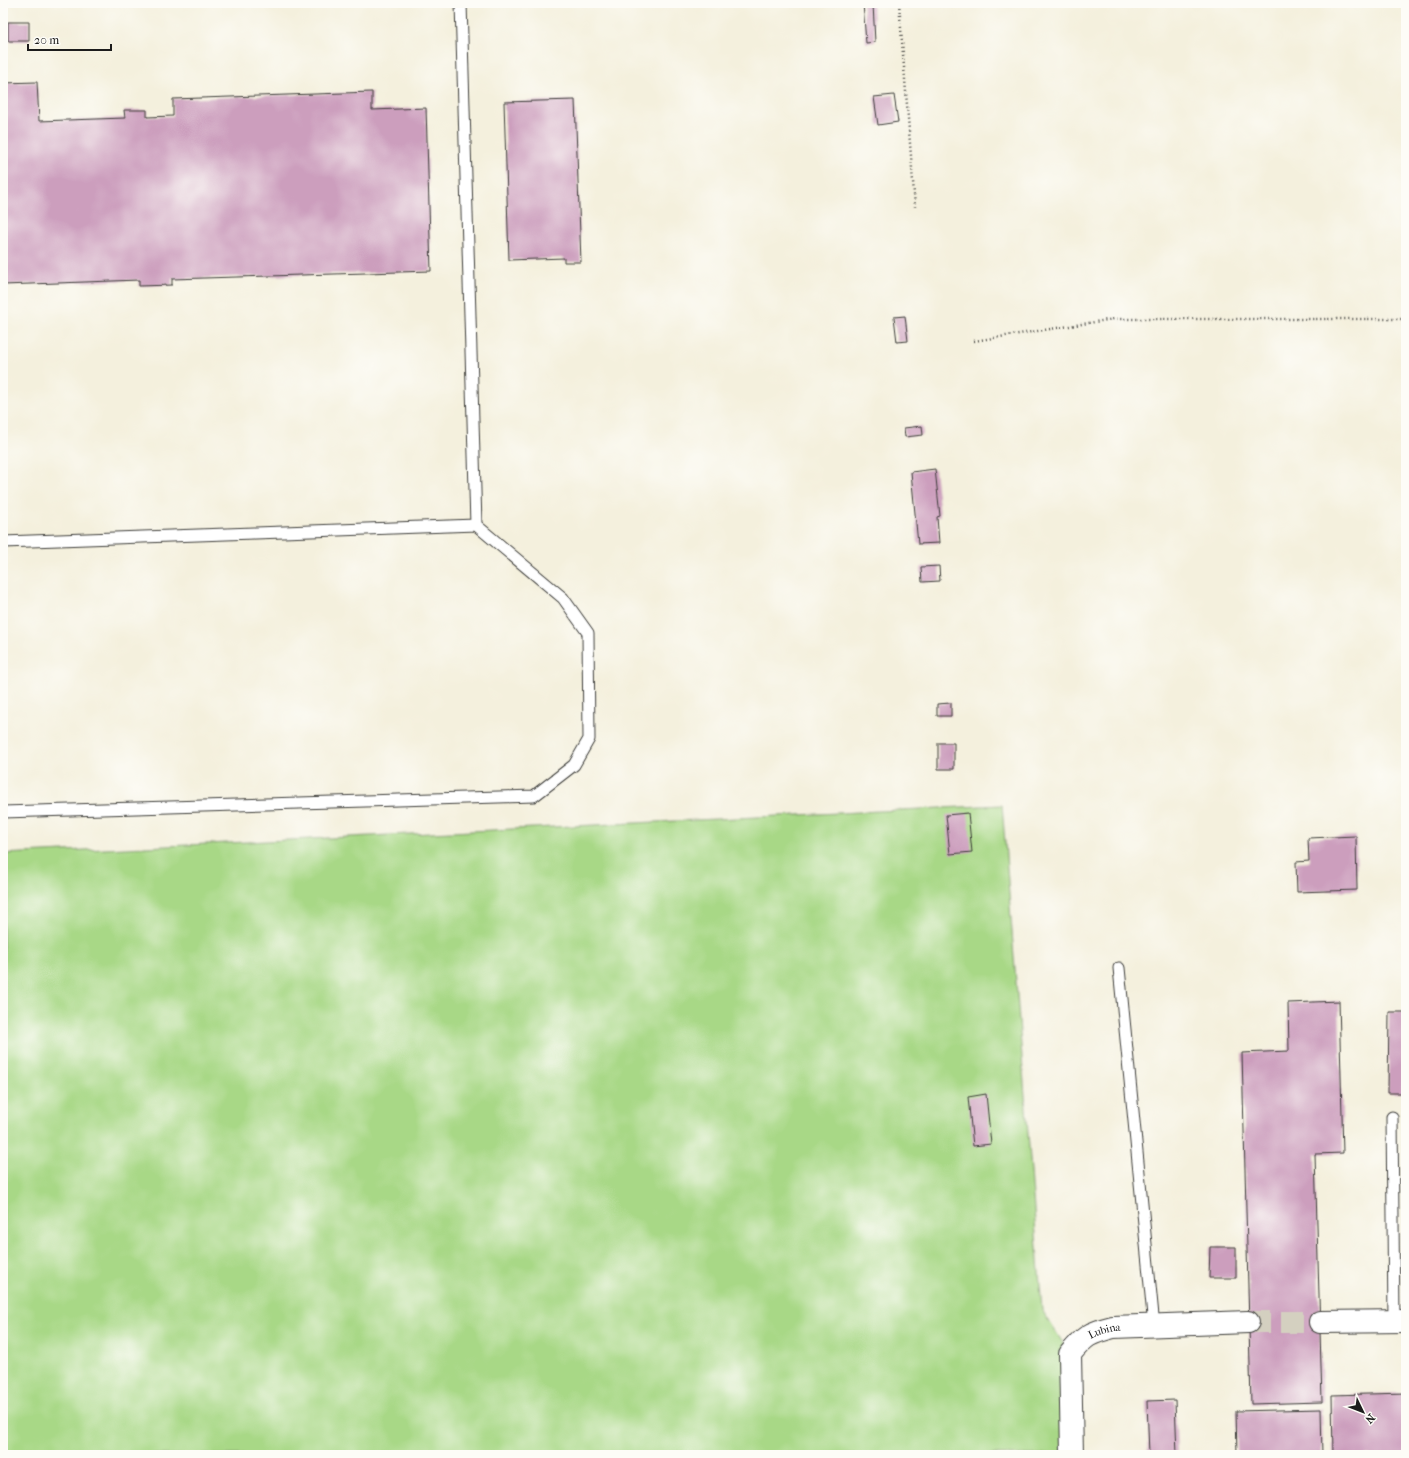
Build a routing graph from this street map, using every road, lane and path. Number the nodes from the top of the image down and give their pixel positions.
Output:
1 (461, 3) edge
2 (899, 3) edge
3 (915, 207) dead end
4 (1406, 319) edge
5 (974, 341) dead end
6 (476, 525) junction
7 (3, 542) edge
8 (3, 812) edge
9 (1119, 968) dead end
10 (1392, 1117) dead end
11 (1400, 1321) edge
12 (1248, 1322) tunnel mouth
13 (1320, 1322) tunnel mouth
14 (1154, 1326) junction
15 (1072, 1455) edge

1 - 6 lane
2 - 3 path
4 - 5 path
6 - 7 lane
6 - 8 lane
9 - 14 lane
10 - 11 lane
11 - 13 street
12 - 14 street, Lubina
14 - 15 street, Lubina

